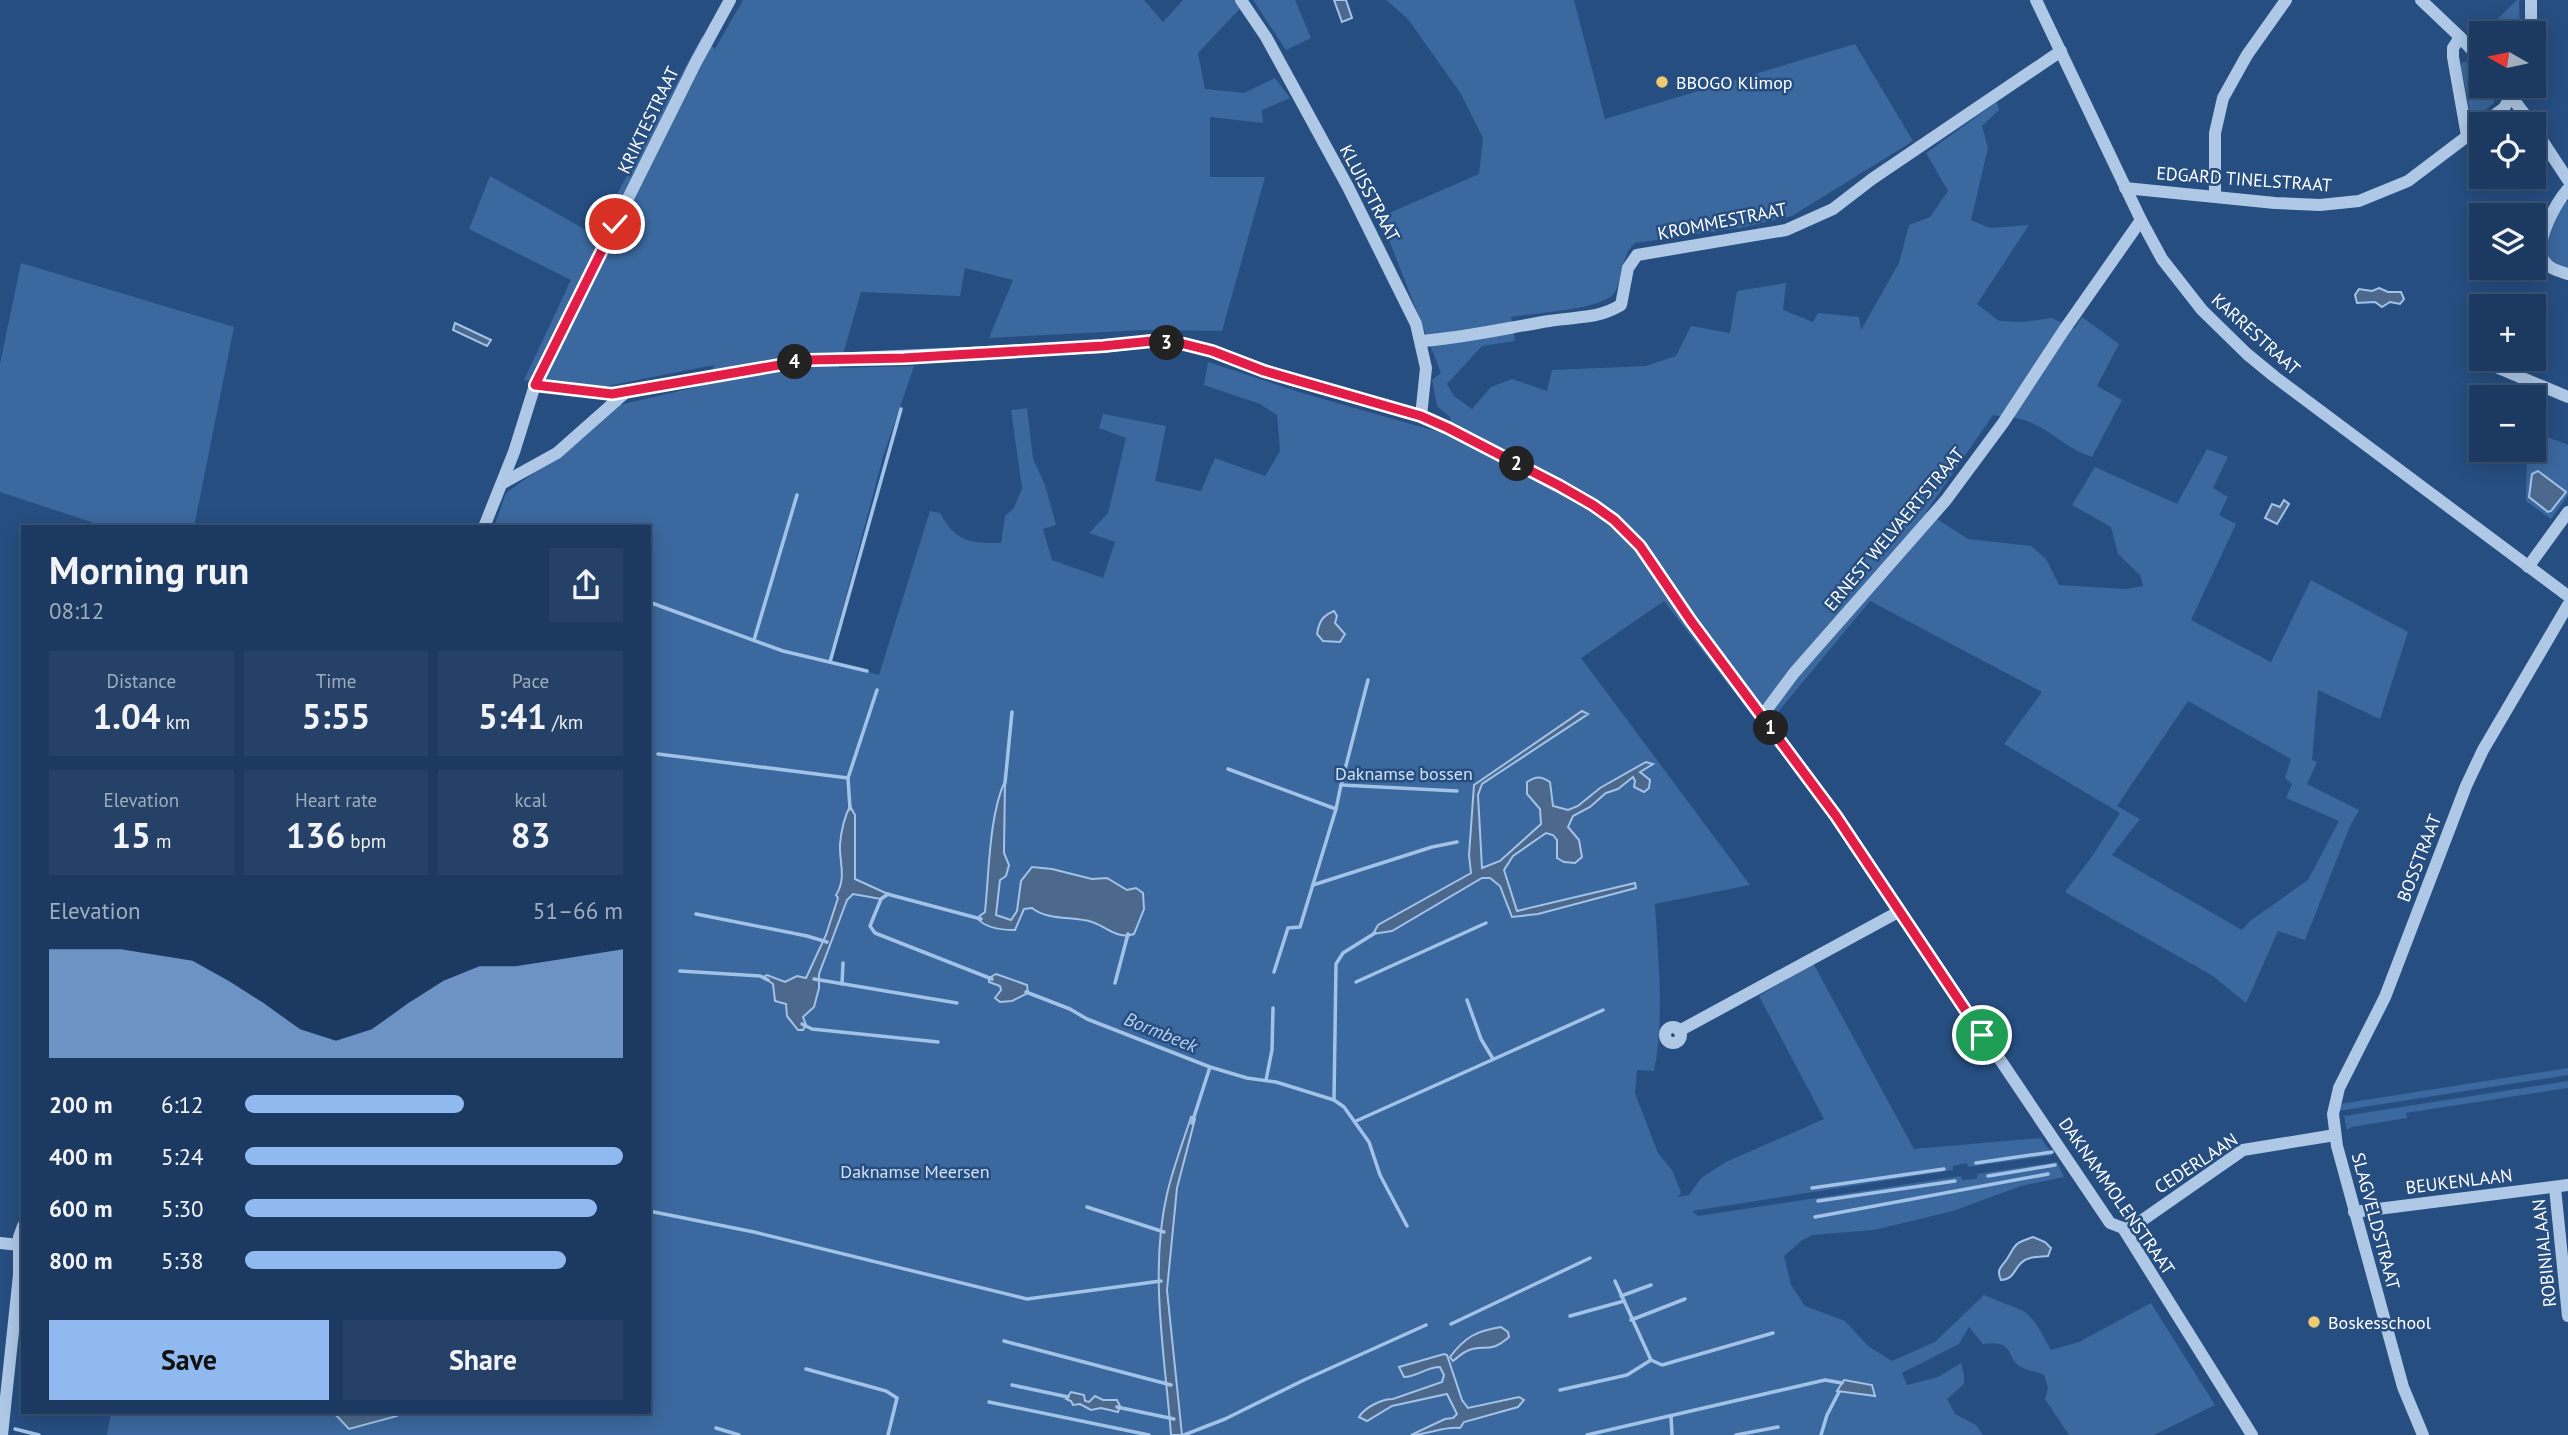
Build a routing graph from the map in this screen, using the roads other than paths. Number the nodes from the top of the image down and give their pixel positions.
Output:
1 (730, 0) edge
2 (1241, 0) edge
3 (2036, 0) edge
4 (2286, 0) edge
5 (2421, 0) edge
6 (2531, 0) edge
7 (2531, 21) edge
8 (2460, 37) junction
9 (2469, 47) edge
10 (2061, 51) junction
11 (2467, 136) joint
12 (2546, 146) edge
13 (2568, 180) edge
14 (2125, 188) junction
15 (2568, 189) edge
16 (2215, 197) junction
17 (2141, 220) junction
18 (2568, 274) edge
19 (1421, 341) junction
20 (2506, 371) edge
21 (535, 385) junction
22 (627, 391) junction
23 (2568, 397) edge
24 (1421, 416) junction
25 (503, 483) junction
26 (2568, 512) edge
27 (485, 525) edge
28 (2528, 567) junction
29 (2568, 596) edge
30 (2568, 604) edge
31 (1762, 716) junction
32 (1900, 911) junction
33 (1679, 1031) dead end
34 (2335, 1135) junction
35 (2562, 1186) edge
36 (2354, 1212) junction
37 (2123, 1228) junction
38 (21, 1236) edge
39 (0, 1243) edge
40 (19, 1245) junction
41 (2568, 1316) edge
42 (2, 1435) edge
43 (2252, 1435) edge
44 (2423, 1435) edge

1 - 21 street, KRIKTESTRAAT
2 - 19 street, KLUISSTRAAT
3 - 10 street, KARRESTRAAT
4 - 16 street
5 - 8 street
6 - 7 street
8 - 9 street
8 - 11 street
10 - 14 street, KARRESTRAAT
10 - 19 street, KROMMESTRAAT
11 - 16 street, EDGARD TINELSTRAAT
12 - 13 street
14 - 16 street, EDGARD TINELSTRAAT
14 - 17 street, KARRESTRAAT
15 - 18 street
17 - 28 street, KARRESTRAAT
17 - 31 street, ERNEST WELVAERTSTRAAT
19 - 24 street, KLUISSTRAAT
20 - 23 street
21 - 22 street, DAKNAMMOLENSTRAAT
21 - 25 street, KRIKTESTRAAT
22 - 24 street, DAKNAMMOLENSTRAAT
22 - 25 street
24 - 31 street, DAKNAMMOLENSTRAAT
25 - 27 street, KRIKTESTRAAT
26 - 28 street
28 - 29 street, KARRESTRAAT
30 - 34 street, BOSSTRAAT
31 - 32 street, DAKNAMMOLENSTRAAT
32 - 33 street
32 - 37 street, DAKNAMMOLENSTRAAT
34 - 36 street, SLAGVELDSTRAAT
34 - 37 street, CEDERLAAN
35 - 36 street, BEUKENLAAN
35 - 41 street, ROBINIALAAN
36 - 44 street, SLAGVELDSTRAAT
37 - 43 street, DAKNAMMOLENSTRAAT
38 - 40 street
39 - 40 street
40 - 42 street

